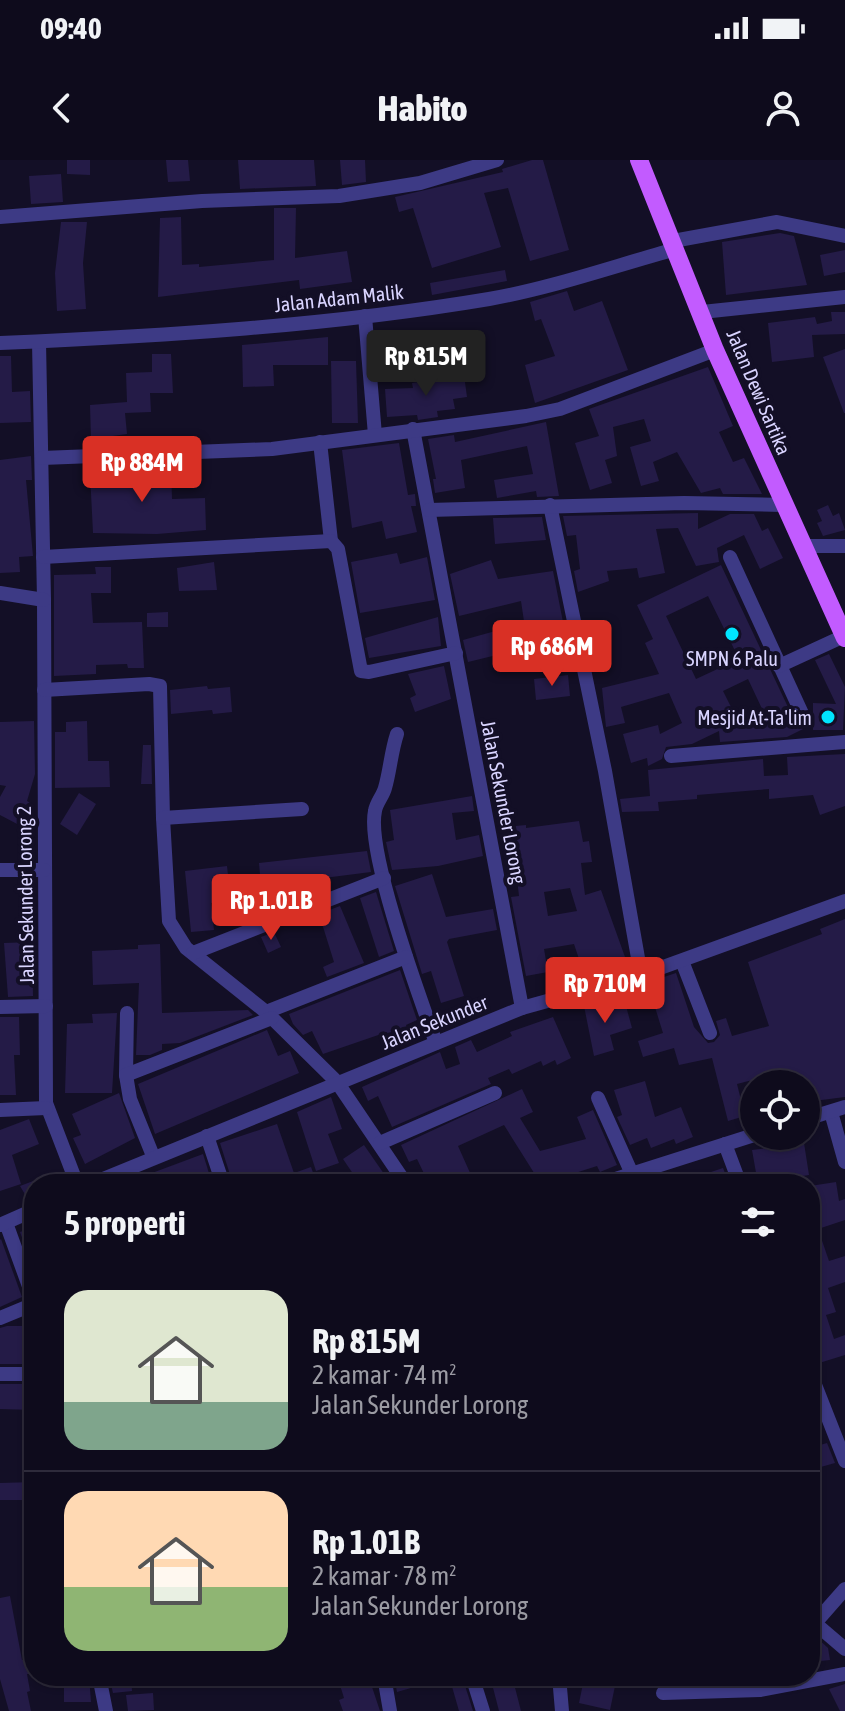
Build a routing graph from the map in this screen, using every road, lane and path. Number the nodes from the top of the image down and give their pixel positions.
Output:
1 (497, 160) edge
2 (639, 160) edge
3 (0, 217) edge
4 (845, 236) edge
5 (674, 245) junction
6 (845, 297) edge
7 (702, 312) junction
8 (365, 316) junction
9 (39, 342) junction
10 (0, 343) edge
11 (715, 350) junction
12 (413, 429) junction
13 (375, 435) junction
14 (320, 442) junction
15 (42, 458) junction
16 (550, 505) junction
17 (783, 505) junction
18 (429, 510) junction
19 (331, 541) junction
20 (802, 546) junction
21 (845, 546) edge
22 (43, 557) junction
23 (730, 557) dead end
24 (0, 593) edge
25 (44, 600) junction
26 (844, 637) edge
27 (456, 653) junction
28 (779, 666) junction
29 (44, 690) junction
30 (804, 718) dead end
31 (397, 734) dead end
32 (845, 742) edge
33 (671, 756) dead end
34 (302, 809) dead end
35 (163, 818) junction
36 (0, 870) edge
37 (44, 870) junction
38 (384, 878) junction
39 (845, 901) edge
40 (193, 953) junction
41 (406, 957) junction
42 (682, 961) junction
43 (641, 975) junction
44 (46, 1006) junction
45 (0, 1007) edge
46 (522, 1008) junction
47 (127, 1013) dead end
48 (269, 1015) junction
49 (710, 1033) dead end
50 (436, 1043) junction
51 (126, 1075) junction
52 (337, 1082) junction
53 (495, 1093) dead end
54 (598, 1098) dead end
55 (46, 1108) junction
56 (838, 1109) edge
57 (0, 1110) edge
58 (207, 1136) junction
59 (740, 1139) edge
60 (380, 1143) junction
61 (725, 1144) junction
62 (153, 1156) junction
63 (845, 1162) edge
64 (73, 1174) edge
65 (113, 1174) edge
66 (220, 1174) edge
67 (400, 1174) edge
68 (632, 1174) joint
69 (736, 1174) edge
70 (24, 1215) edge
71 (3, 1224) edge
72 (24, 1277) edge
73 (24, 1307) edge
74 (0, 1318) edge
75 (0, 1374) edge
76 (24, 1374) edge
77 (820, 1397) edge
78 (845, 1461) edge
79 (845, 1589) edge
80 (820, 1614) edge
81 (820, 1627) edge
82 (845, 1649) edge
83 (845, 1674) edge
84 (820, 1679) edge
85 (101, 1686) edge
86 (386, 1686) edge
87 (475, 1686) edge
88 (560, 1686) edge
89 (781, 1686) edge
90 (663, 1693) dead end
91 (106, 1711) edge
92 (390, 1711) edge
93 (483, 1711) edge
94 (562, 1711) edge

1 - 3 street
2 - 5 main road, Jalan Dewi Sartika
4 - 5 street, Jalan Adam Malik
5 - 7 main road, Jalan Dewi Sartika
5 - 8 street, Jalan Adam Malik
6 - 7 street
7 - 11 main road, Jalan Dewi Sartika
8 - 9 street, Jalan Adam Malik
8 - 13 street
9 - 10 street, Jalan Adam Malik
9 - 15 street, Jalan Sekunder Lorong 2
11 - 12 street
11 - 17 main road, Jalan Dewi Sartika
12 - 13 street
12 - 18 street, Jalan Sekunder Lorong
13 - 14 street
14 - 15 street
14 - 19 street
15 - 22 street, Jalan Sekunder Lorong 2
16 - 17 street
16 - 18 street
16 - 43 street
17 - 20 main road, Jalan Dewi Sartika
18 - 27 street, Jalan Sekunder Lorong
19 - 22 street
19 - 27 street
20 - 21 street
20 - 26 main road, Jalan Dewi Sartika
22 - 25 street, Jalan Sekunder Lorong 2
23 - 28 street
24 - 25 street
25 - 29 street, Jalan Sekunder Lorong 2
26 - 28 street
27 - 46 street, Jalan Sekunder Lorong
28 - 30 street
29 - 35 street
29 - 37 street, Jalan Sekunder Lorong 2
31 - 38 street
32 - 33 street
34 - 35 street
35 - 40 street
36 - 37 street
37 - 44 street, Jalan Sekunder Lorong 2
38 - 40 street
38 - 41 street
39 - 42 street, Jalan Sekunder
40 - 48 street
41 - 48 street
41 - 50 street
42 - 43 street, Jalan Sekunder
42 - 49 street
43 - 46 street, Jalan Sekunder
44 - 45 street
44 - 55 street, Jalan Sekunder Lorong 2
46 - 50 street, Jalan Sekunder
47 - 51 street
48 - 51 street
48 - 52 street
50 - 52 street, Jalan Sekunder
51 - 62 street
52 - 58 street, Jalan Sekunder
52 - 60 street
53 - 60 street
54 - 68 street
55 - 57 street
55 - 64 street, Jalan Sekunder Lorong 2
56 - 63 street
58 - 62 street, Jalan Sekunder
58 - 66 street
59 - 61 street
60 - 67 street
61 - 68 street
61 - 69 street
62 - 65 street, Jalan Sekunder
70 - 71 street
71 - 72 street
73 - 74 street
75 - 76 street
77 - 78 street
79 - 80 street
81 - 82 street
83 - 84 street
85 - 91 street
86 - 92 street
87 - 93 street
88 - 94 street
89 - 90 street

